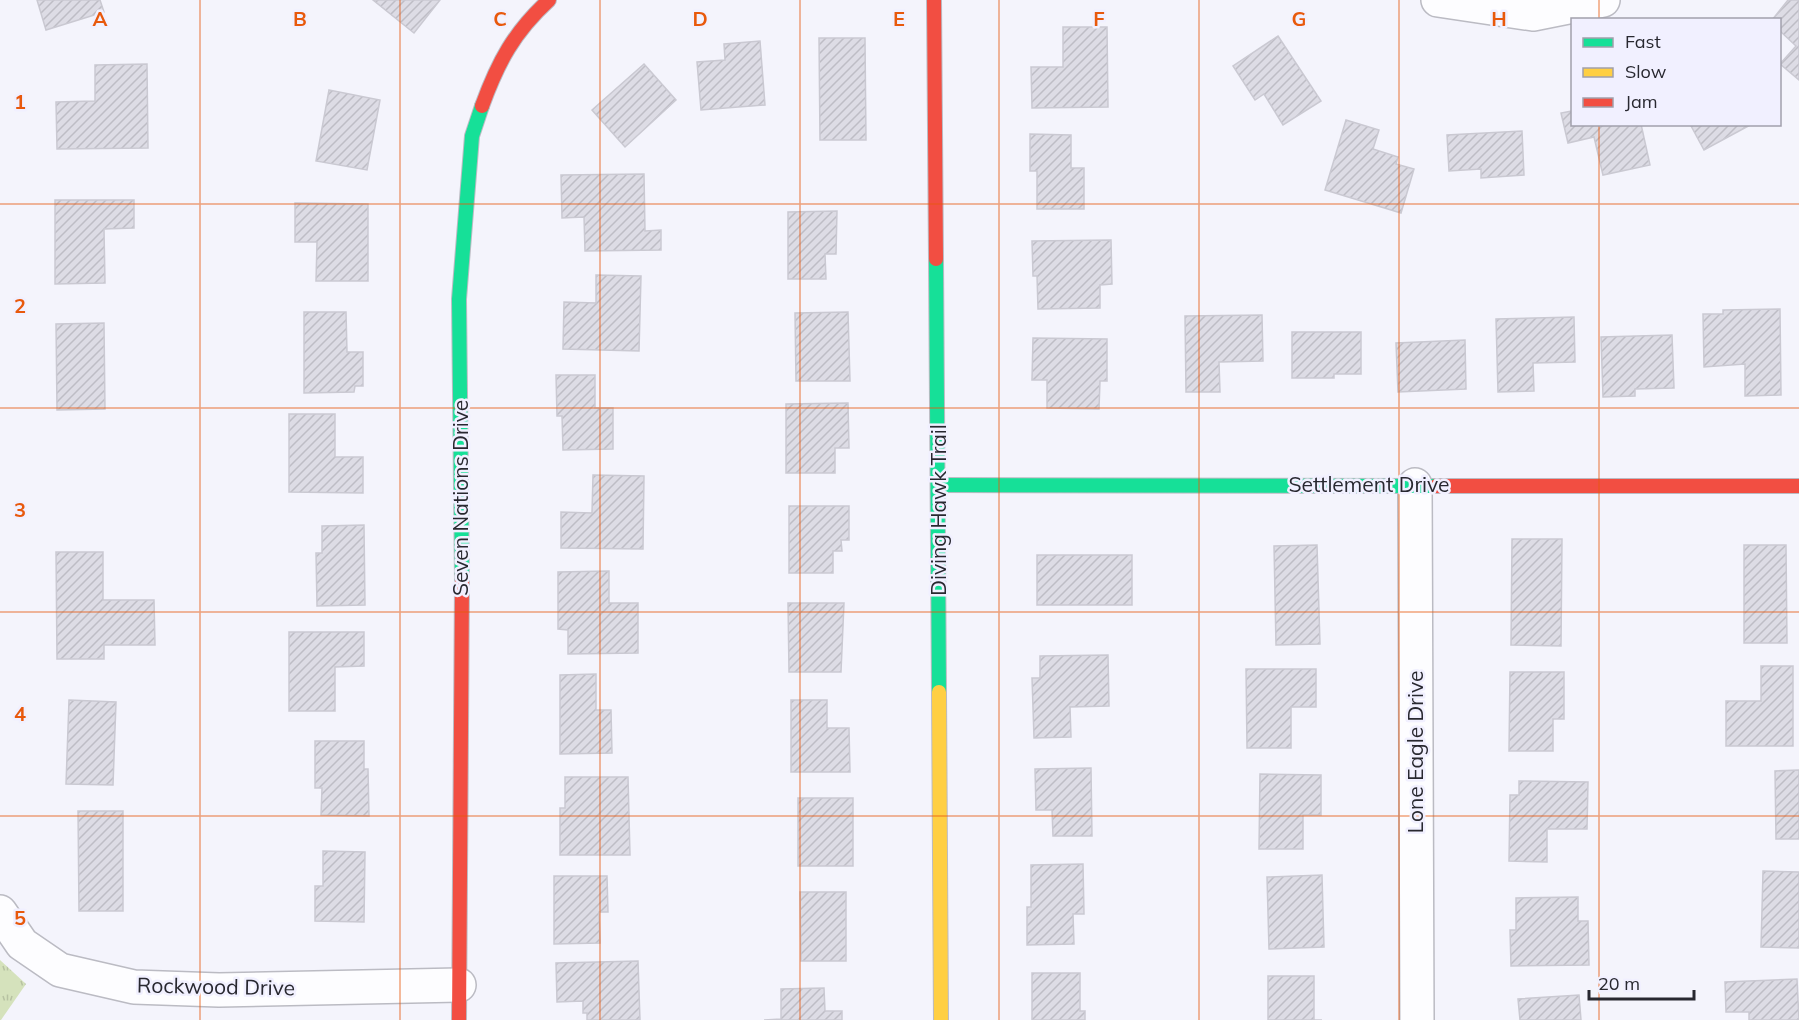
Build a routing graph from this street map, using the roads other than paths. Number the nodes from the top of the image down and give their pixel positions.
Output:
1 (549, 0) edge
2 (934, 0) edge
3 (1438, 0) edge
4 (1603, 0) edge
5 (939, 485) junction
6 (1415, 485) junction
7 (1799, 486) edge
8 (0, 912) edge
9 (459, 985) junction
10 (459, 1020) edge
11 (941, 1020) edge
12 (1417, 1020) edge

1 - 9 street, Seven Nations Drive
2 - 5 street, Diving Hawk Trail
3 - 4 street
5 - 6 street, Settlement Drive
5 - 11 street, Diving Hawk Trail
6 - 7 street, Settlement Drive
6 - 12 street, Lone Eagle Drive
8 - 9 street, Rockwood Drive
9 - 10 street, Seven Nations Drive

